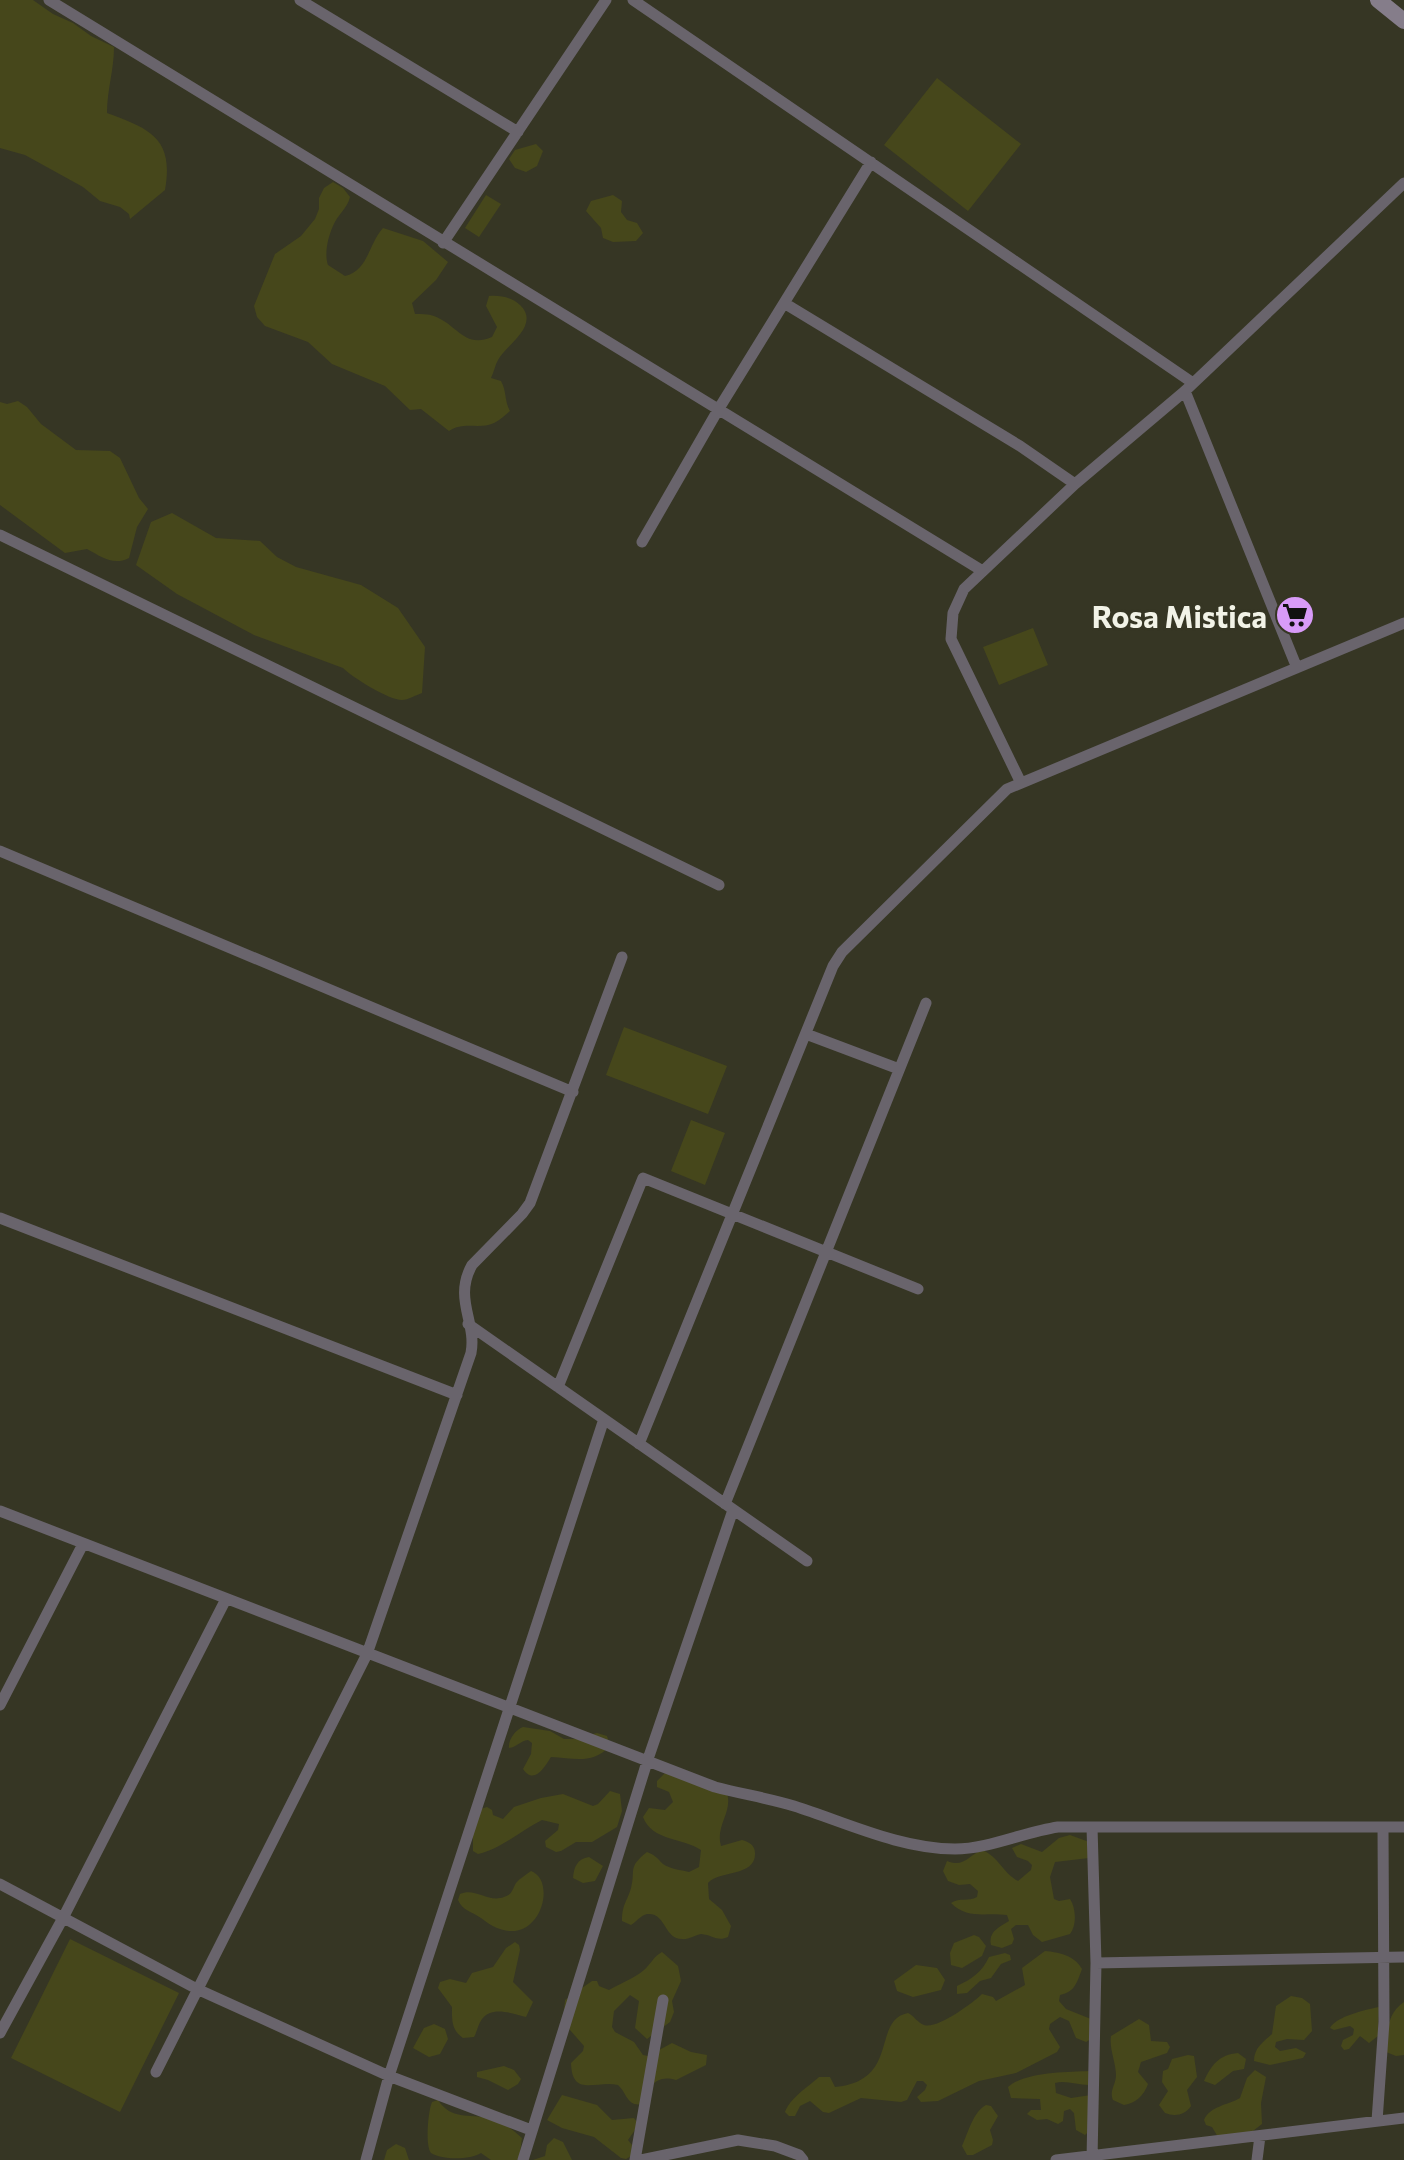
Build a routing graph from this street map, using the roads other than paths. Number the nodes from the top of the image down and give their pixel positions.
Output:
1 (49, 0) edge
2 (300, 0) edge
3 (606, 0) edge
4 (633, 0) edge
5 (1378, 0) edge
6 (1404, 21) edge
7 (518, 132) junction
8 (871, 162) junction
9 (1404, 183) edge
10 (443, 243) junction
11 (784, 303) junction
12 (1189, 387) junction
13 (718, 410) junction
14 (1075, 484) junction
15 (0, 535) edge
16 (642, 542) dead end
17 (981, 570) junction
18 (1404, 623) edge
19 (1297, 668) junction
20 (1021, 783) junction
21 (0, 851) edge
22 (719, 885) dead end
23 (622, 957) dead end
24 (926, 1003) dead end
25 (806, 1034) junction
26 (899, 1069) junction
27 (573, 1092) junction
28 (733, 1214) junction
29 (0, 1218) edge
30 (826, 1252) junction
31 (918, 1289) dead end
32 (468, 1324) junction
33 (558, 1387) junction
34 (457, 1395) junction
35 (604, 1419) junction
36 (639, 1444) junction
37 (729, 1507) junction
38 (0, 1511) edge
39 (83, 1544) junction
40 (807, 1561) dead end
41 (226, 1599) junction
42 (367, 1654) junction
43 (0, 1705) edge
44 (508, 1708) junction
45 (647, 1762) junction
46 (1092, 1827) junction
47 (1383, 1827) junction
48 (1404, 1827) edge
49 (0, 1884) edge
50 (63, 1918) junction
51 (1385, 1957) junction
52 (1404, 1957) edge
53 (1096, 1963) junction
54 (197, 1989) junction
55 (663, 2000) dead end
56 (0, 2033) edge
57 (156, 2072) dead end
58 (389, 2076) junction
59 (1404, 2118) edge
60 (1377, 2121) junction
61 (531, 2130) junction
62 (1260, 2136) junction
63 (1092, 2158) edge
64 (366, 2160) edge
65 (523, 2160) edge
66 (638, 2160) edge
67 (803, 2160) edge
68 (1056, 2160) edge
69 (1257, 2160) edge

1 - 10 street
2 - 7 street
3 - 7 street
4 - 8 street
5 - 6 street
7 - 10 street
8 - 11 street
8 - 12 street
9 - 12 street
10 - 13 street
11 - 13 street
11 - 14 street
12 - 14 street
12 - 19 street
13 - 16 street
13 - 17 street
14 - 17 street
15 - 22 street
17 - 20 street
18 - 19 street
19 - 20 street
20 - 25 street
21 - 27 street
23 - 27 street
24 - 26 street
25 - 26 street
25 - 28 street
26 - 30 street
27 - 32 street
28 - 30 street
28 - 33 street
28 - 36 street
29 - 34 street
30 - 31 street
30 - 37 street
32 - 33 street
32 - 34 street
33 - 35 street
34 - 42 street
35 - 36 street
35 - 44 street
36 - 37 street
37 - 40 street
37 - 45 street
38 - 39 street
39 - 41 street
39 - 43 street
41 - 42 street
41 - 50 street
42 - 44 street
42 - 54 street
44 - 45 street
44 - 58 street
45 - 46 street
45 - 61 street
46 - 47 street
46 - 53 street
47 - 48 street
47 - 51 street
49 - 50 street
50 - 54 street
50 - 56 street
51 - 52 street
51 - 53 street
51 - 60 street
53 - 63 street
54 - 57 street
54 - 58 street
55 - 66 street
58 - 61 street
58 - 64 street
59 - 60 street
60 - 62 street
61 - 65 street
62 - 63 street
62 - 69 street
63 - 68 street
66 - 67 street

